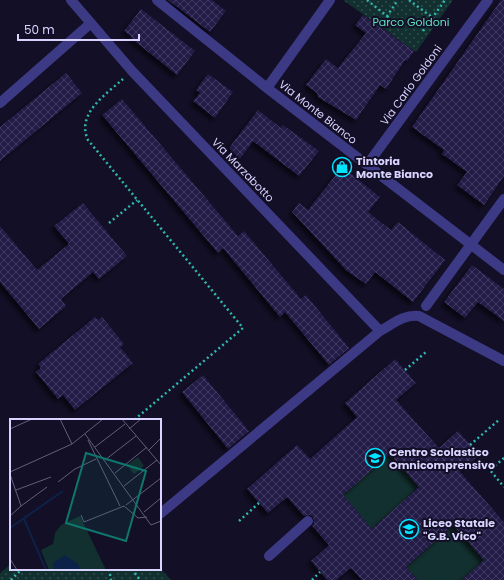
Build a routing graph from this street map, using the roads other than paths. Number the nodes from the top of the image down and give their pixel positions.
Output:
1 (72, 0) edge
2 (330, 0) edge
3 (488, 0) edge
4 (161, 1) edge
5 (91, 23) junction
6 (267, 88) junction
7 (0, 103) edge
8 (367, 165) junction
9 (504, 199) edge
10 (471, 245) junction
11 (504, 270) edge
12 (426, 306) dead end
13 (380, 331) junction
14 (504, 361) edge
15 (161, 513) edge
16 (308, 521) dead end
17 (268, 556) dead end

1 - 5 street, Via Marzabotto
2 - 6 street
3 - 8 street, Via Carlo Goldoni
4 - 6 street, Via Monte Bianco
5 - 7 street
5 - 13 street, Via Marzabotto
6 - 8 street, Via Monte Bianco
8 - 10 street, Via Monte Bianco
9 - 10 street
10 - 11 street, Via Monte Bianco
10 - 12 street
13 - 14 street
13 - 15 street
16 - 17 street

